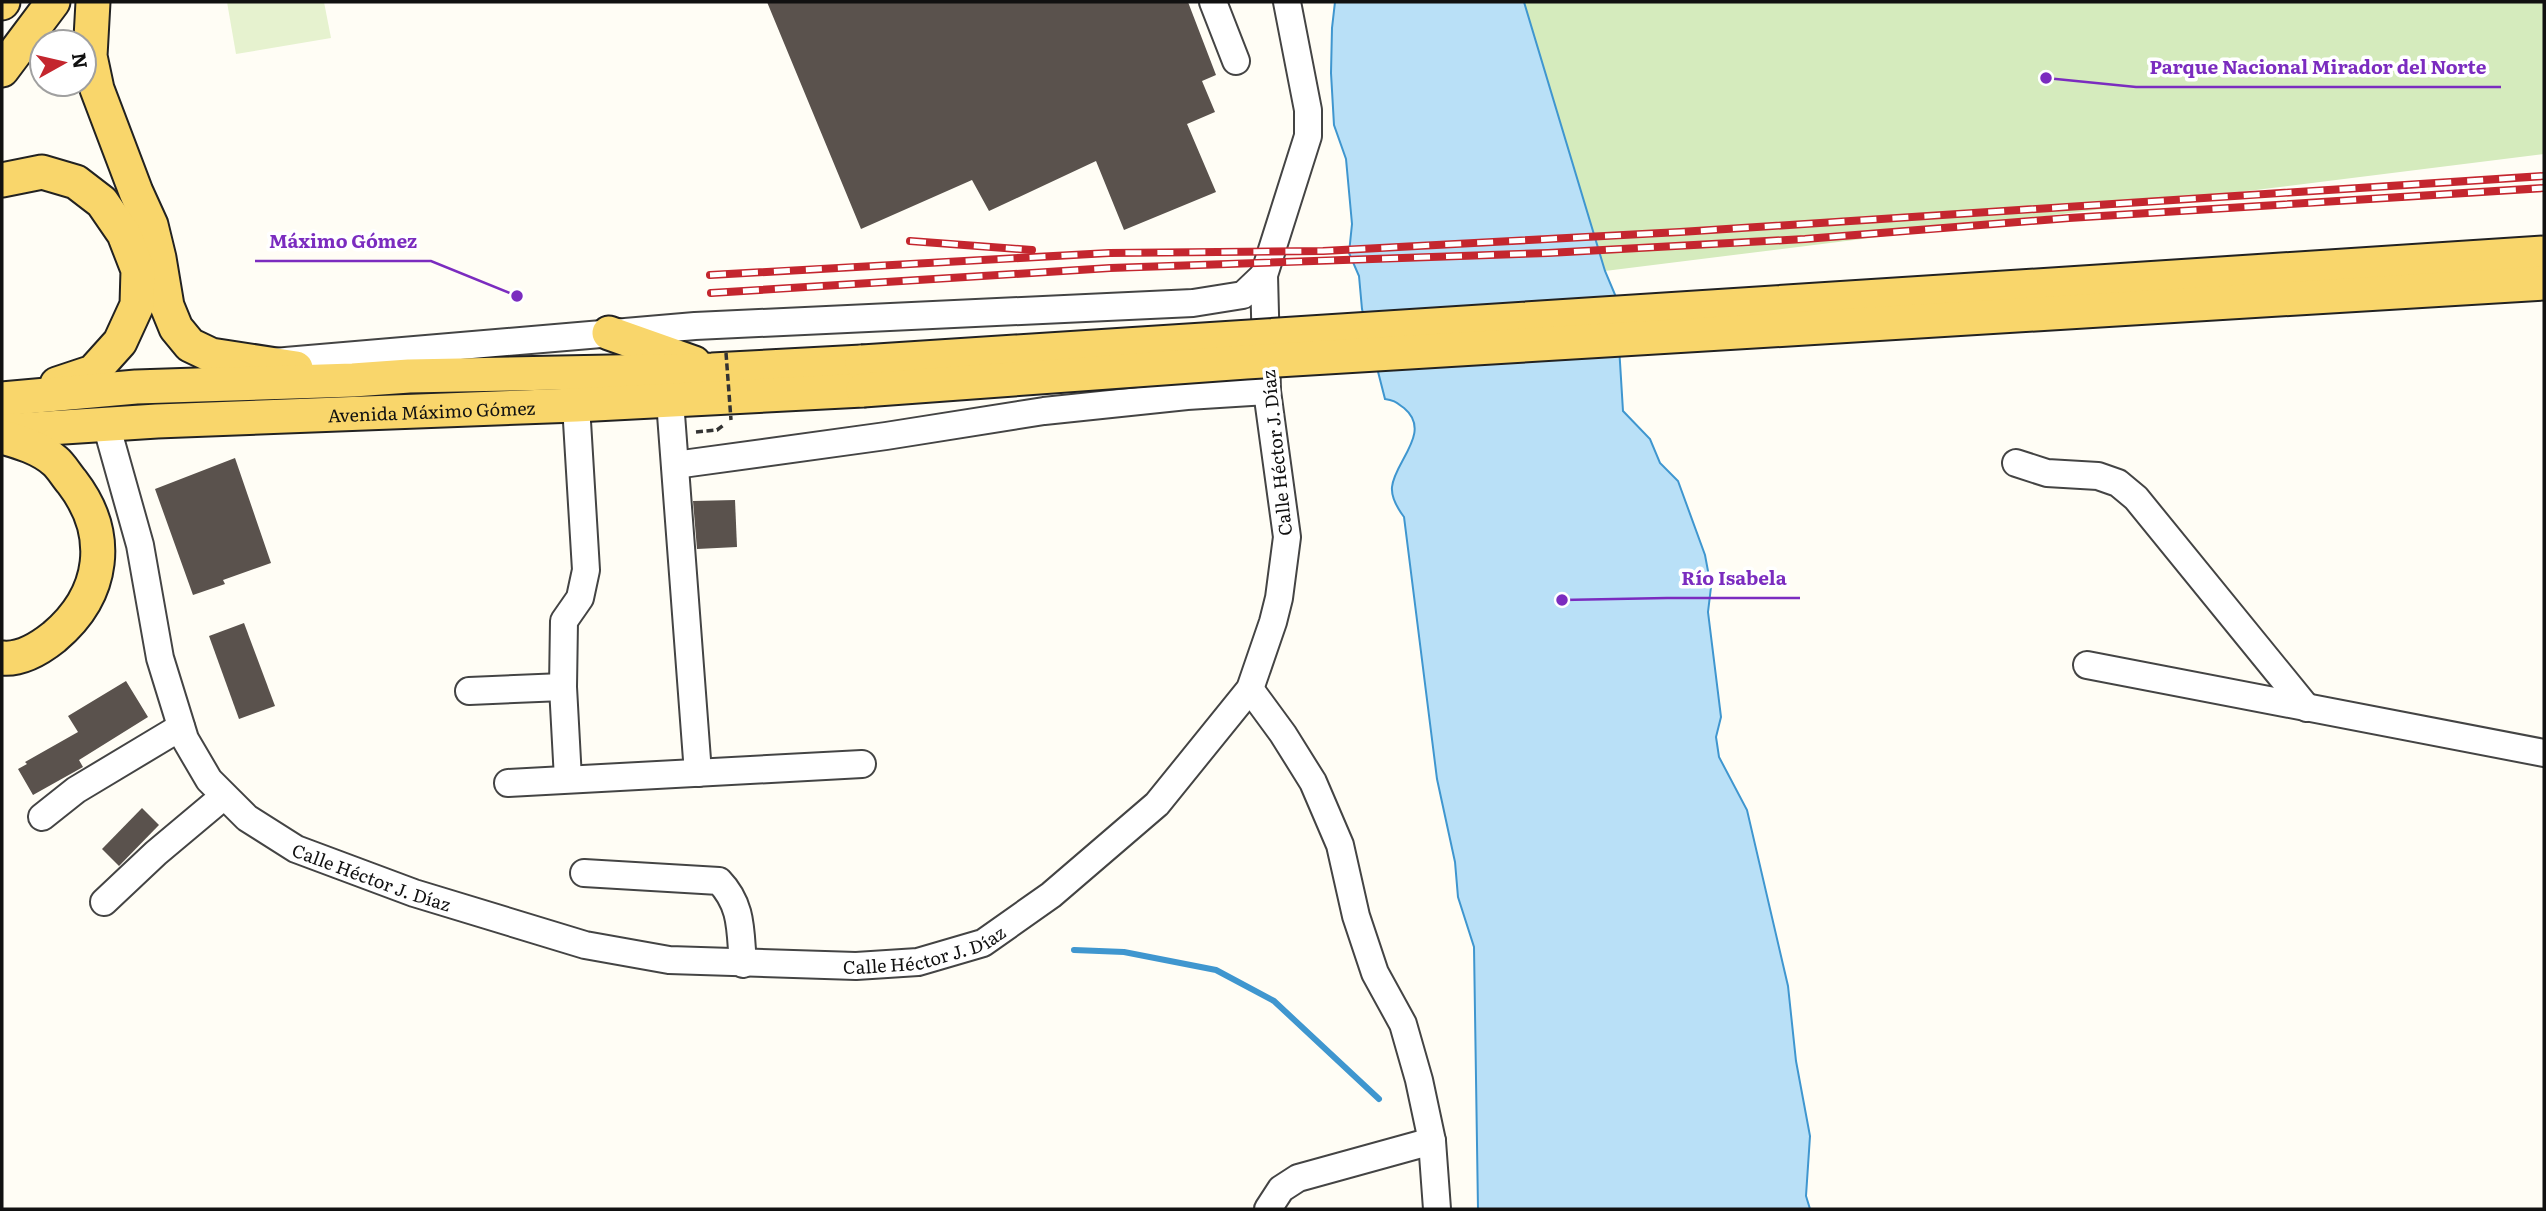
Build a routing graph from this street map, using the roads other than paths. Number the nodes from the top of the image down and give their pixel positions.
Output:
1 (25, 2) edge
2 (53, 2) edge
3 (93, 2) edge
4 (1213, 2) edge
5 (1287, 2) edge
6 (2, 30) edge
7 (1236, 61) dead end
8 (2, 70) edge
9 (2, 180) edge
10 (2544, 253) edge
11 (1264, 275) junction
12 (2544, 283) edge
13 (609, 333) junction
14 (719, 361) junction
15 (269, 363) junction
16 (862, 376) junction
17 (353, 380) junction
18 (1267, 391) junction
19 (10, 398) edge
20 (670, 401) junction
21 (576, 405) junction
22 (106, 424) junction
23 (2, 431) edge
24 (2, 437) edge
25 (2015, 463) dead end
26 (675, 465) junction
27 (2, 658) edge
28 (2087, 665) dead end
29 (563, 687) junction
30 (1250, 689) junction
31 (469, 691) dead end
32 (2307, 708) junction
33 (181, 727) junction
34 (2544, 752) edge
35 (862, 765) dead end
36 (698, 773) junction
37 (568, 779) junction
38 (508, 783) dead end
39 (224, 796) junction
40 (43, 817) dead end
41 (584, 873) dead end
42 (104, 902) dead end
43 (743, 964) junction
44 (1432, 1141) junction
45 (1268, 1209) edge
46 (1437, 1209) edge

1 - 6 main road
2 - 8 main road
3 - 15 main road
4 - 7 street
5 - 11 street, Calle Héctor J. Díaz
9 - 19 main road
10 - 16 main road, bridge
11 - 13 street
11 - 18 street, Calle Héctor J. Díaz
12 - 16 main road, bridge
13 - 14 main road
13 - 15 street
14 - 16 main road, Avenida Máximo Gómez
14 - 17 main road, Avenida Máximo Gómez
15 - 17 main road
16 - 20 main road, Avenida Máximo Gómez
17 - 19 main road, Avenida Máximo Gómez
18 - 26 street
18 - 30 street, Calle Héctor J. Díaz
20 - 21 main road, Avenida Máximo Gómez
20 - 26 street
21 - 22 main road, Avenida Máximo Gómez
21 - 29 street
22 - 23 main road, Avenida Máximo Gómez
22 - 33 street, Calle Héctor J. Díaz
24 - 27 main road
25 - 32 street
26 - 36 street
28 - 32 street
29 - 31 street
29 - 37 street
30 - 43 street, Calle Héctor J. Díaz
30 - 44 street
32 - 34 street
33 - 39 street, Calle Héctor J. Díaz
33 - 40 street
35 - 36 street
36 - 37 street
37 - 38 street
39 - 42 street
39 - 43 street, Calle Héctor J. Díaz
41 - 43 street
44 - 45 street
44 - 46 street

